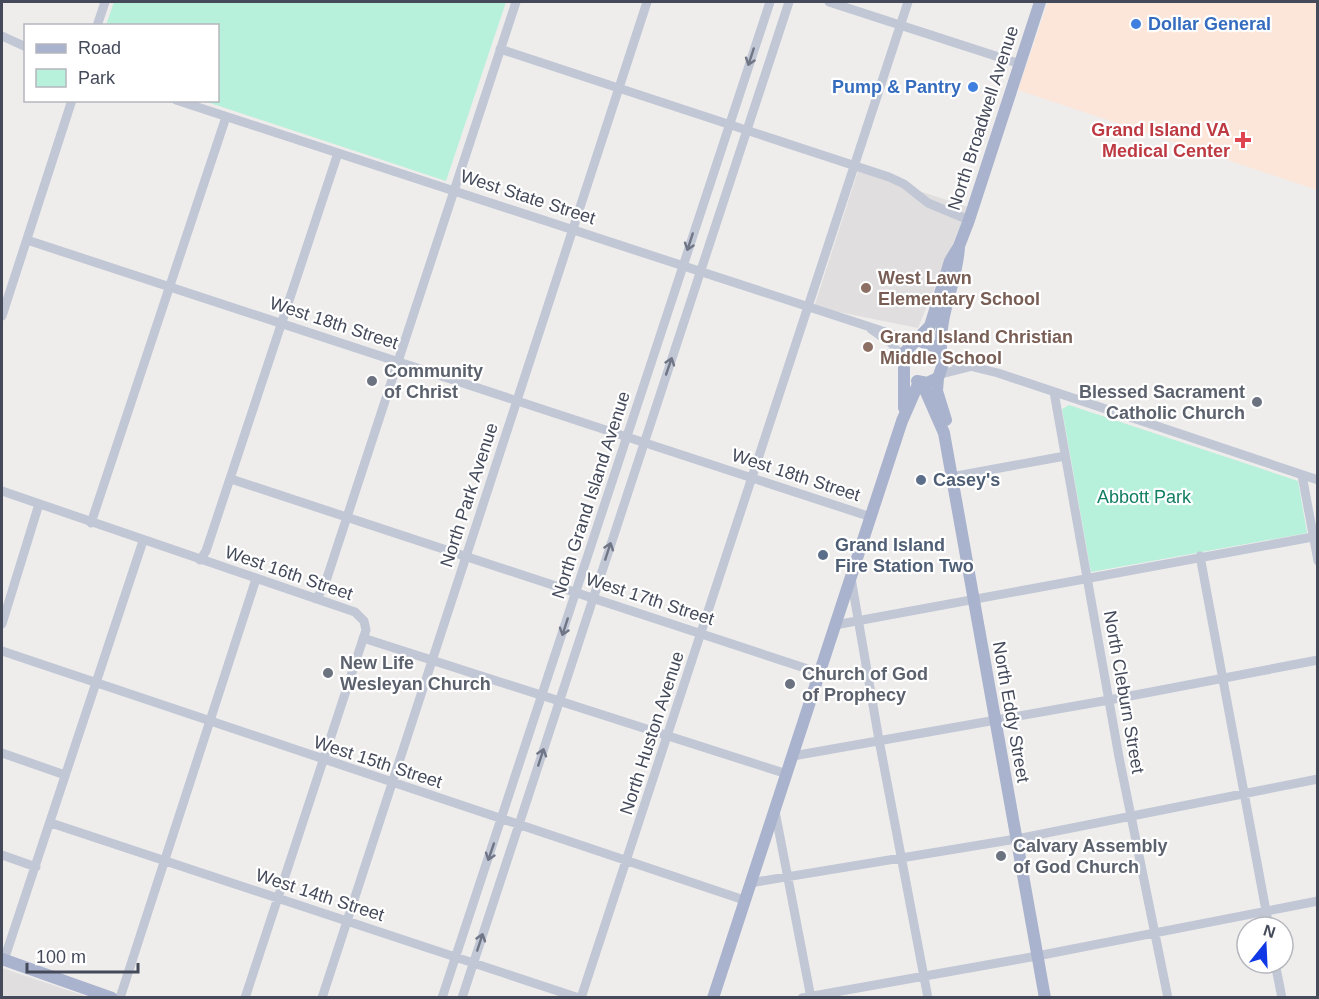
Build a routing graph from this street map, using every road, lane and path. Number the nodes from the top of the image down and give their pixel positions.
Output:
1 (105, 2) edge
2 (516, 2) edge
3 (647, 2) edge
4 (770, 2) edge
5 (789, 2) edge
6 (829, 2) edge
7 (908, 2) edge
8 (1040, 2) edge
9 (98, 24) edge
10 (901, 25) junction
11 (2, 36) edge
12 (24, 46) edge
13 (500, 49) junction
14 (1020, 64) junction
15 (619, 88) junction
16 (71, 102) edge
17 (182, 102) edge
18 (226, 117) junction
19 (729, 124) junction
20 (748, 130) junction
21 (339, 153) junction
22 (855, 165) junction
23 (454, 191) junction
24 (969, 220) junction
25 (574, 230) junction
26 (27, 240) junction
27 (959, 246) junction
28 (683, 265) junction
29 (701, 271) junction
30 (170, 286) junction
31 (809, 307) junction
32 (2, 316) edge
33 (283, 324) junction
34 (869, 328) junction
35 (915, 340) junction
36 (942, 352) junction
37 (399, 362) junction
38 (903, 363) junction
39 (969, 367) junction
40 (940, 376) junction
41 (921, 382) junction
42 (1054, 392) junction
43 (518, 400) junction
44 (902, 421) junction
45 (944, 433) junction
46 (627, 436) junction
47 (644, 442) junction
48 (1065, 456) junction
49 (1302, 475) junction
50 (951, 477) junction
51 (753, 478) junction
52 (231, 479) junction
53 (1317, 480) edge
54 (2, 491) edge
55 (39, 504) junction
56 (347, 517) junction
57 (871, 518) junction
58 (91, 523) junction
59 (1315, 537) edge
60 (143, 541) junction
61 (467, 556) junction
62 (1200, 556) junction
63 (200, 560) junction
64 (1317, 561) edge
65 (851, 577) junction
66 (1087, 578) junction
67 (256, 579) junction
68 (576, 592) junction
69 (593, 598) junction
70 (316, 599) junction
71 (973, 599) junction
72 (859, 621) junction
73 (2, 624) edge
74 (836, 625) junction
75 (703, 634) junction
76 (363, 638) junction
77 (2, 651) edge
78 (1317, 660) edge
79 (432, 661) junction
80 (820, 673) junction
81 (1223, 679) junction
82 (96, 683) junction
83 (542, 696) junction
84 (1109, 700) junction
85 (559, 702) junction
86 (994, 720) junction
87 (209, 722) junction
88 (668, 737) junction
89 (879, 740) junction
90 (2, 753) edge
91 (793, 756) junction
92 (323, 761) junction
93 (787, 774) junction
94 (65, 775) junction
95 (1317, 779) edge
96 (392, 784) junction
97 (1244, 794) junction
98 (774, 811) junction
99 (1130, 816) junction
100 (501, 820) junction
101 (51, 823) junction
102 (518, 826) junction
103 (1016, 839) junction
104 (2, 855) edge
105 (902, 858) junction
106 (164, 861) junction
107 (626, 862) junction
108 (36, 867) junction
109 (787, 876) junction
110 (750, 883) junction
111 (277, 899) junction
112 (744, 900) junction
113 (1317, 901) edge
114 (1266, 911) junction
115 (1267, 915) edge
116 (347, 921) junction
117 (1155, 933) junction
118 (1037, 956) junction
119 (455, 957) junction
120 (3, 960) edge
121 (473, 963) junction
122 (1277, 975) edge
123 (924, 976) junction
124 (808, 997) edge
125 (112, 998) edge
126 (120, 998) edge
127 (245, 998) edge
128 (322, 998) edge
129 (442, 998) edge
130 (462, 998) edge
131 (580, 998) edge
132 (713, 998) edge
133 (928, 998) edge
134 (1045, 998) edge
135 (1168, 998) edge
136 (1282, 998) edge

1 - 9 street
2 - 13 street
3 - 15 street, North Park Avenue
4 -> 19 street, North Grand Island Avenue
5 - 20 street, North Grand Island Avenue
6 - 10 street
7 - 10 street, North Huston Avenue
8 - 14 main road, North Broadwell Avenue
10 - 14 street
10 - 22 street, North Huston Avenue
11 - 12 street
13 - 15 street
13 - 23 street
14 - 24 main road, North Broadwell Avenue
15 - 19 street
15 - 25 street, North Park Avenue
16 - 26 street
17 - 18 street, West State Street
18 - 21 street, West State Street
18 - 30 street
19 - 20 street
19 -> 28 street, North Grand Island Avenue
20 - 22 street
20 - 29 street, North Grand Island Avenue
21 - 23 street, West State Street
21 - 33 street
22 - 24 street
22 - 31 street, North Huston Avenue
23 - 25 street, West State Street
23 - 37 street
24 - 27 main road, North Broadwell Avenue
25 - 28 street, West State Street
25 - 43 street, North Park Avenue
26 - 30 street, West 18th Street
26 - 32 street
27 - 35 main road, North Broadwell Avenue
27 - 36 main road, North Broadwell Avenue
28 - 29 street, West State Street
28 - 46 street, North Grand Island Avenue
29 - 31 street, West State Street
47 -> 29 street, North Grand Island Avenue
30 - 33 street, West 18th Street
30 - 58 street
31 - 34 street, West State Street
31 - 51 street, North Huston Avenue
33 - 37 street, West 18th Street
33 - 52 street
34 - 35 street, West State Street
34 - 38 street, West State Street
35 - 36 main road
35 - 38 main road
36 - 39 street
36 - 40 main road
37 - 43 street, West 18th Street
37 - 56 street
38 - 41 main road
38 - 44 main road
39 - 40 street
39 - 42 street
40 - 41 main road
40 - 45 main road, North Eddy Street
41 - 44 main road
41 - 45 main road, North Eddy Street
42 - 48 street, North Cleburn Street
42 - 49 street
43 - 46 street, West 18th Street
43 - 61 street, North Park Avenue
44 - 57 main road
45 - 50 main road, North Eddy Street
46 - 47 street, West 18th Street
46 - 68 street, North Grand Island Avenue
47 - 51 street, West 18th Street
69 -> 47 street, North Grand Island Avenue
48 - 50 street
48 - 66 street, North Cleburn Street
49 - 53 street
49 - 59 street
50 - 71 main road, North Eddy Street
51 - 57 street, West 18th Street
51 - 75 street, North Huston Avenue
52 - 56 street, West 17th Street
52 - 63 street
54 - 55 street, West 16th Street
55 - 58 street, West 16th Street
55 - 73 street
56 - 61 street, West 17th Street
56 - 70 street
57 - 65 main road
58 - 60 street, West 16th Street
59 - 62 street
59 - 64 street
60 - 63 street, West 16th Street
60 - 82 street
61 - 68 street, West 17th Street
61 - 79 street, North Park Avenue
62 - 66 street
62 - 81 street
63 - 67 street, West 16th Street
65 - 72 street
65 - 74 main road
66 - 71 street
66 - 84 street, North Cleburn Street
67 - 70 street, West 16th Street
67 - 87 street
68 - 69 street, West 17th Street
68 -> 83 street, North Grand Island Avenue
69 - 75 street, West 17th Street
69 - 85 street, North Grand Island Avenue
70 - 76 street, West 16th Street
71 - 72 street
71 - 86 main road, North Eddy Street
72 - 74 street
72 - 89 street
74 - 80 main road
75 - 80 street, West 17th Street
75 - 88 street, North Huston Avenue
76 - 79 street
76 - 92 street
77 - 82 street, West 15th Street
78 - 81 street
79 - 83 street
79 - 96 street, North Park Avenue
80 - 91 main road
81 - 84 street
81 - 97 street
82 - 87 street, West 15th Street
82 - 94 street
83 - 85 street
83 - 100 street, North Grand Island Avenue
84 - 86 street
84 - 99 street, North Cleburn Street
85 - 88 street
102 -> 85 street, North Grand Island Avenue
86 - 89 street
86 - 103 main road, North Eddy Street
87 - 92 street, West 15th Street
87 - 106 street
88 - 93 street
88 - 107 street, North Huston Avenue
89 - 91 street
89 - 105 street
90 - 94 street
91 - 93 main road
92 - 96 street, West 15th Street
92 - 111 street
93 - 98 main road
94 - 101 street
95 - 97 street
96 - 100 street, West 15th Street
96 - 116 street, North Park Avenue
97 - 99 street
97 - 114 street
98 - 109 street
98 - 110 main road
99 - 103 street
99 - 117 street, North Cleburn Street
100 - 102 street, West 15th Street
100 -> 119 street, North Grand Island Avenue
101 - 106 street, West 14th Street
101 - 108 street
102 - 107 street, West 15th Street
121 -> 102 street, North Grand Island Avenue
103 - 105 street
103 - 118 main road, North Eddy Street
104 - 108 street
105 - 109 street
105 - 123 street
106 - 111 street, West 14th Street
106 - 126 street
107 - 112 street, West 15th Street
107 - 131 street, North Huston Avenue
108 - 120 street
109 - 110 street
109 - 124 street
110 - 112 main road
111 - 116 street, West 14th Street
111 - 127 street
112 - 132 main road
113 - 114 street
114 - 115 street
114 - 117 street
116 - 119 street, West 14th Street
116 - 128 street, North Park Avenue
117 - 118 street
117 - 135 street, North Cleburn Street
118 - 123 street
118 - 134 main road, North Eddy Street
119 - 121 street, West 14th Street
119 - 129 street, North Grand Island Avenue
120 - 125 main road
121 - 130 street, North Grand Island Avenue
121 - 131 street, West 14th Street
122 - 136 street
123 - 124 street
123 - 133 street

